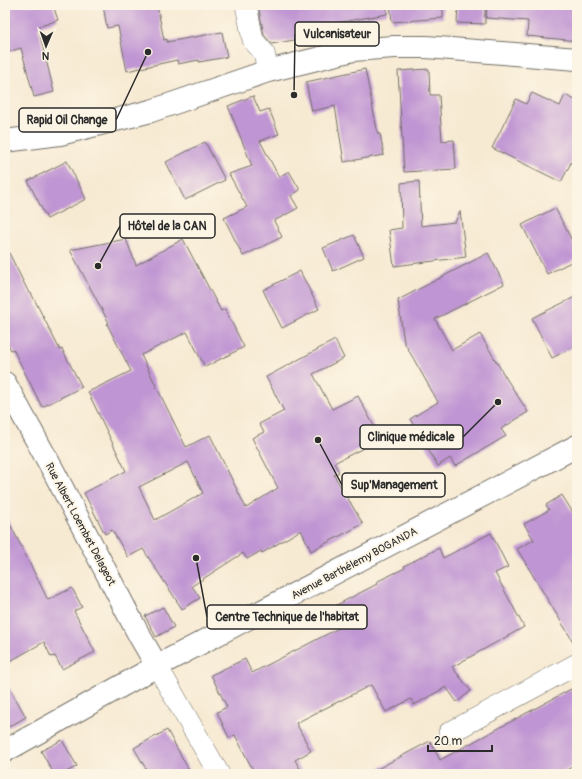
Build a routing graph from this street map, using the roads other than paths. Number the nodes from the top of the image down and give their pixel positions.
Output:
1 (246, 5) edge
2 (577, 59) edge
3 (268, 70) junction
4 (5, 141) edge
5 (5, 383) edge
6 (577, 446) edge
7 (577, 664) edge
8 (157, 666) junction
9 (449, 733) dead end
10 (5, 751) edge
11 (219, 774) edge

1 - 3 street
2 - 3 street
3 - 4 street
5 - 8 street, Rue Albert Loembet Delageot
6 - 8 street, Avenue Barthélemy BOGANDA
7 - 9 street
8 - 10 street, Avenue Barthélemy BOGANDA
8 - 11 street

